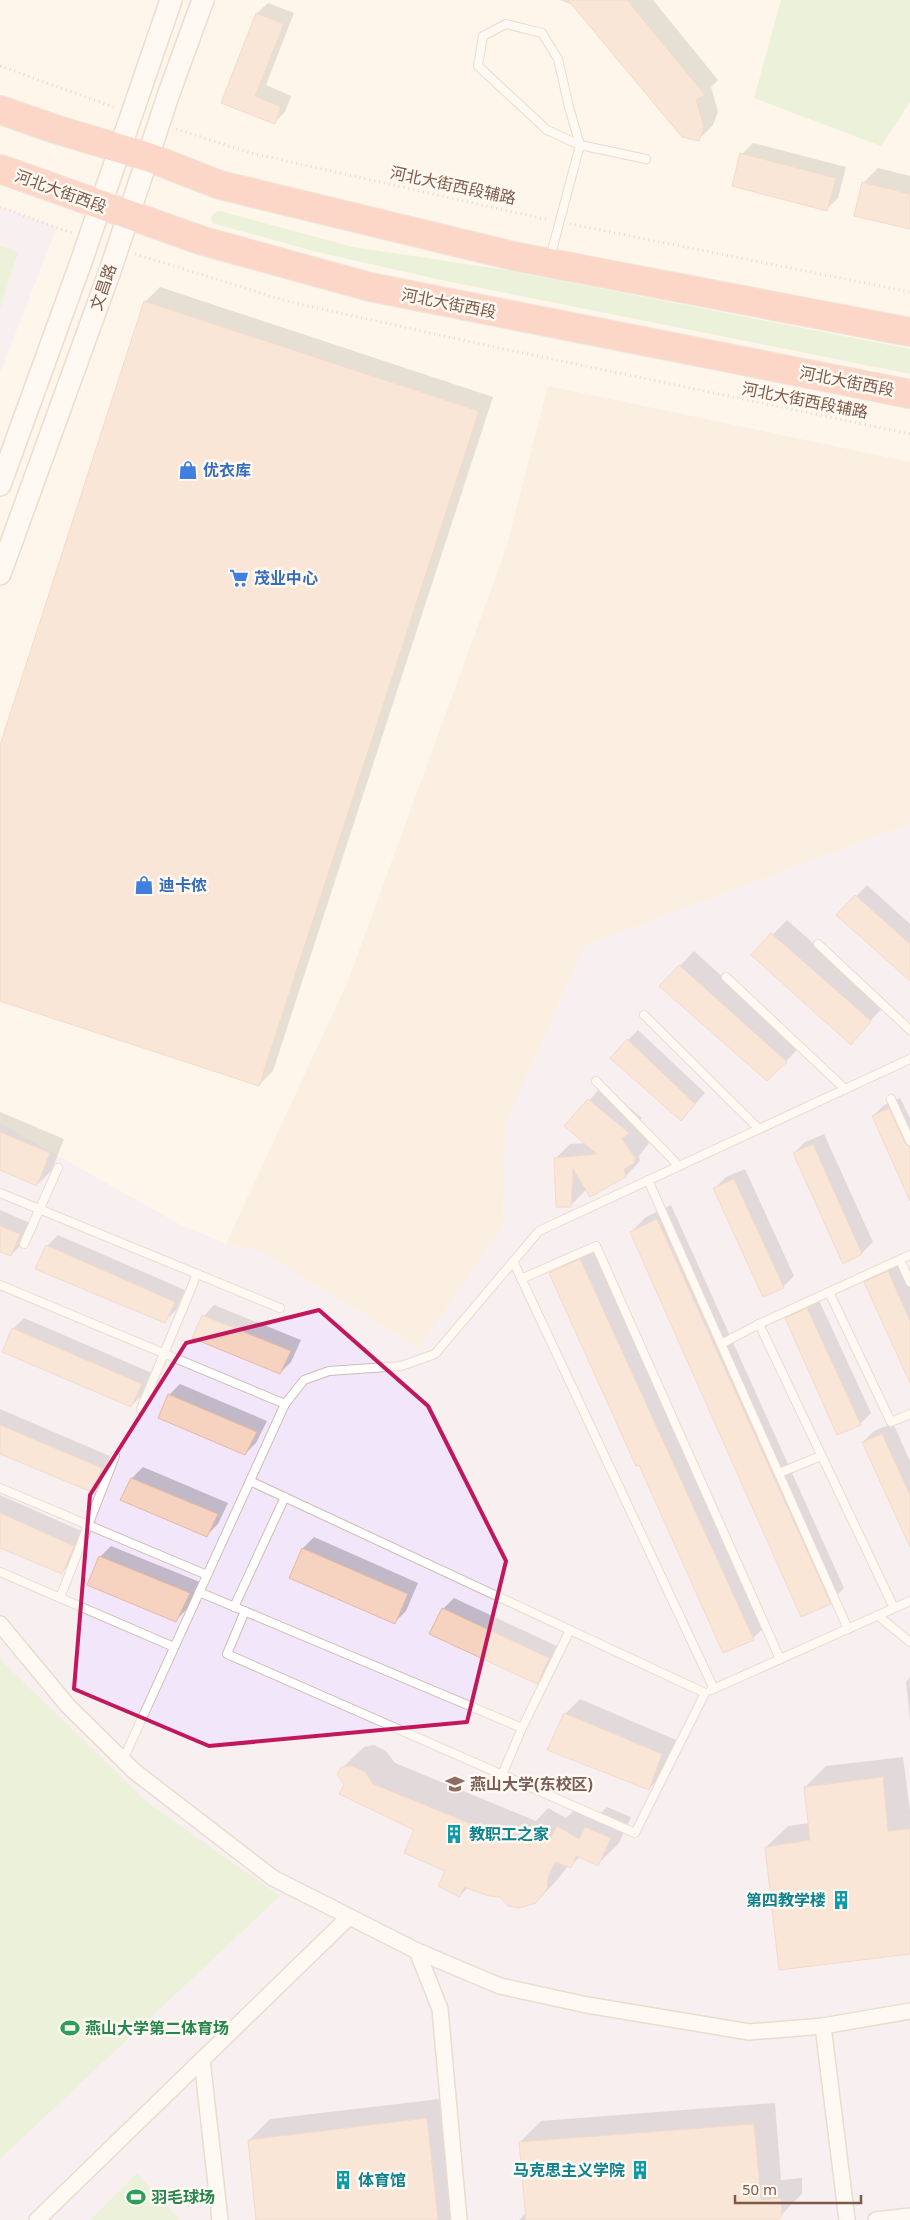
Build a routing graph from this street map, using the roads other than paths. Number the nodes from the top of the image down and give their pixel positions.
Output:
1 (171, 0) edge
2 (203, 0) edge
3 (0, 110) edge
4 (580, 145) junction
5 (119, 149) junction
6 (148, 157) junction
7 (646, 159) dead end
8 (0, 170) edge
9 (100, 205) junction
10 (128, 215) junction
11 (548, 262) junction
12 (910, 332) edge
13 (910, 394) edge
14 (0, 486) edge
15 (0, 574) edge
16 (818, 944) dead end
17 (726, 977) dead end
18 (644, 1015) dead end
19 (910, 1030) edge
20 (910, 1059) edge
21 (596, 1081) dead end
22 (845, 1089) junction
23 (891, 1099) dead end
24 (759, 1129) junction
25 (910, 1141) edge
26 (679, 1166) junction
27 (58, 1168) dead end
28 (648, 1180) junction
29 (0, 1193) edge
30 (40, 1209) junction
31 (24, 1244) dead end
32 (910, 1255) edge
33 (900, 1260) junction
34 (513, 1261) junction
35 (197, 1274) junction
36 (521, 1279) junction
37 (910, 1282) edge
38 (0, 1285) edge
39 (829, 1292) junction
40 (280, 1308) dead end
41 (759, 1324) junction
42 (721, 1344) junction
43 (164, 1354) junction
44 (285, 1404) junction
45 (141, 1409) dead end
46 (910, 1414) edge
47 (115, 1456) dead end
48 (821, 1456) junction
49 (778, 1473) junction
50 (250, 1481) junction
51 (0, 1488) edge
52 (284, 1497) junction
53 (88, 1525) junction
54 (0, 1572) edge
55 (207, 1574) junction
56 (199, 1592) junction
57 (60, 1598) junction
58 (910, 1601) edge
59 (234, 1607) junction
60 (894, 1608) junction
61 (244, 1611) junction
62 (877, 1615) junction
63 (0, 1624) edge
64 (848, 1628) junction
65 (570, 1630) junction
66 (910, 1642) edge
67 (174, 1647) junction
68 (780, 1659) junction
69 (714, 1688) junction
70 (705, 1693) junction
71 (522, 1728) junction
72 (123, 1760) junction
73 (502, 1775) junction
74 (349, 1917) junction
75 (417, 1951) junction
76 (910, 2011) edge
77 (823, 2026) junction
78 (202, 2060) junction
79 (910, 2216) edge
80 (37, 2220) edge
81 (220, 2220) edge
82 (459, 2220) edge
83 (847, 2220) edge
84 (876, 2220) edge

1 - 5 main road, 文昌路
2 - 6 main road, 文昌路
3 - 5 highway
4 - 4 lane
4 - 7 lane
4 - 11 lane
5 - 6 highway
5 - 9 main road, 文昌路
6 - 10 main road, 文昌路
6 - 11 highway
8 - 9 highway, 河北大街西段
9 - 10 highway, 河北大街西段
9 - 14 main road, 文昌路
10 - 13 highway, 河北大街西段
10 - 15 main road, 文昌路
11 - 12 highway
16 - 19 lane
17 - 22 lane
18 - 24 lane
20 - 22 lane
21 - 26 lane
22 - 24 lane
23 - 25 lane
24 - 26 lane
26 - 28 lane
27 - 30 lane
28 - 34 lane
28 - 42 lane
29 - 30 lane
30 - 31 lane
30 - 35 lane
32 - 33 lane
33 - 37 lane
33 - 39 lane
34 - 36 lane
34 - 44 lane
35 - 40 lane
35 - 43 lane
36 - 68 lane
36 - 69 lane
38 - 43 lane
39 - 41 lane
39 - 46 lane
41 - 42 lane
41 - 48 lane
42 - 49 lane
43 - 44 lane
43 - 45 lane
44 - 50 lane
47 - 53 lane
48 - 49 lane
48 - 60 lane
49 - 64 lane
50 - 52 lane
50 - 55 lane
51 - 53 lane
52 - 59 lane
52 - 65 lane
53 - 55 lane
53 - 57 lane
54 - 57 lane
55 - 56 lane
56 - 59 lane
56 - 67 lane
57 - 67 lane
58 - 60 lane
59 - 61 lane
60 - 62 lane
61 - 71 lane
61 - 73 lane
62 - 64 lane
62 - 66 lane
63 - 72 street
64 - 68 lane
65 - 70 lane
65 - 71 lane
67 - 72 lane
68 - 69 lane
69 - 70 lane
70 - 73 lane
71 - 73 lane
72 - 74 street
74 - 75 street
74 - 78 street
75 - 77 street
75 - 82 street
76 - 77 street
77 - 83 street
78 - 80 street
78 - 81 street
79 - 84 street

